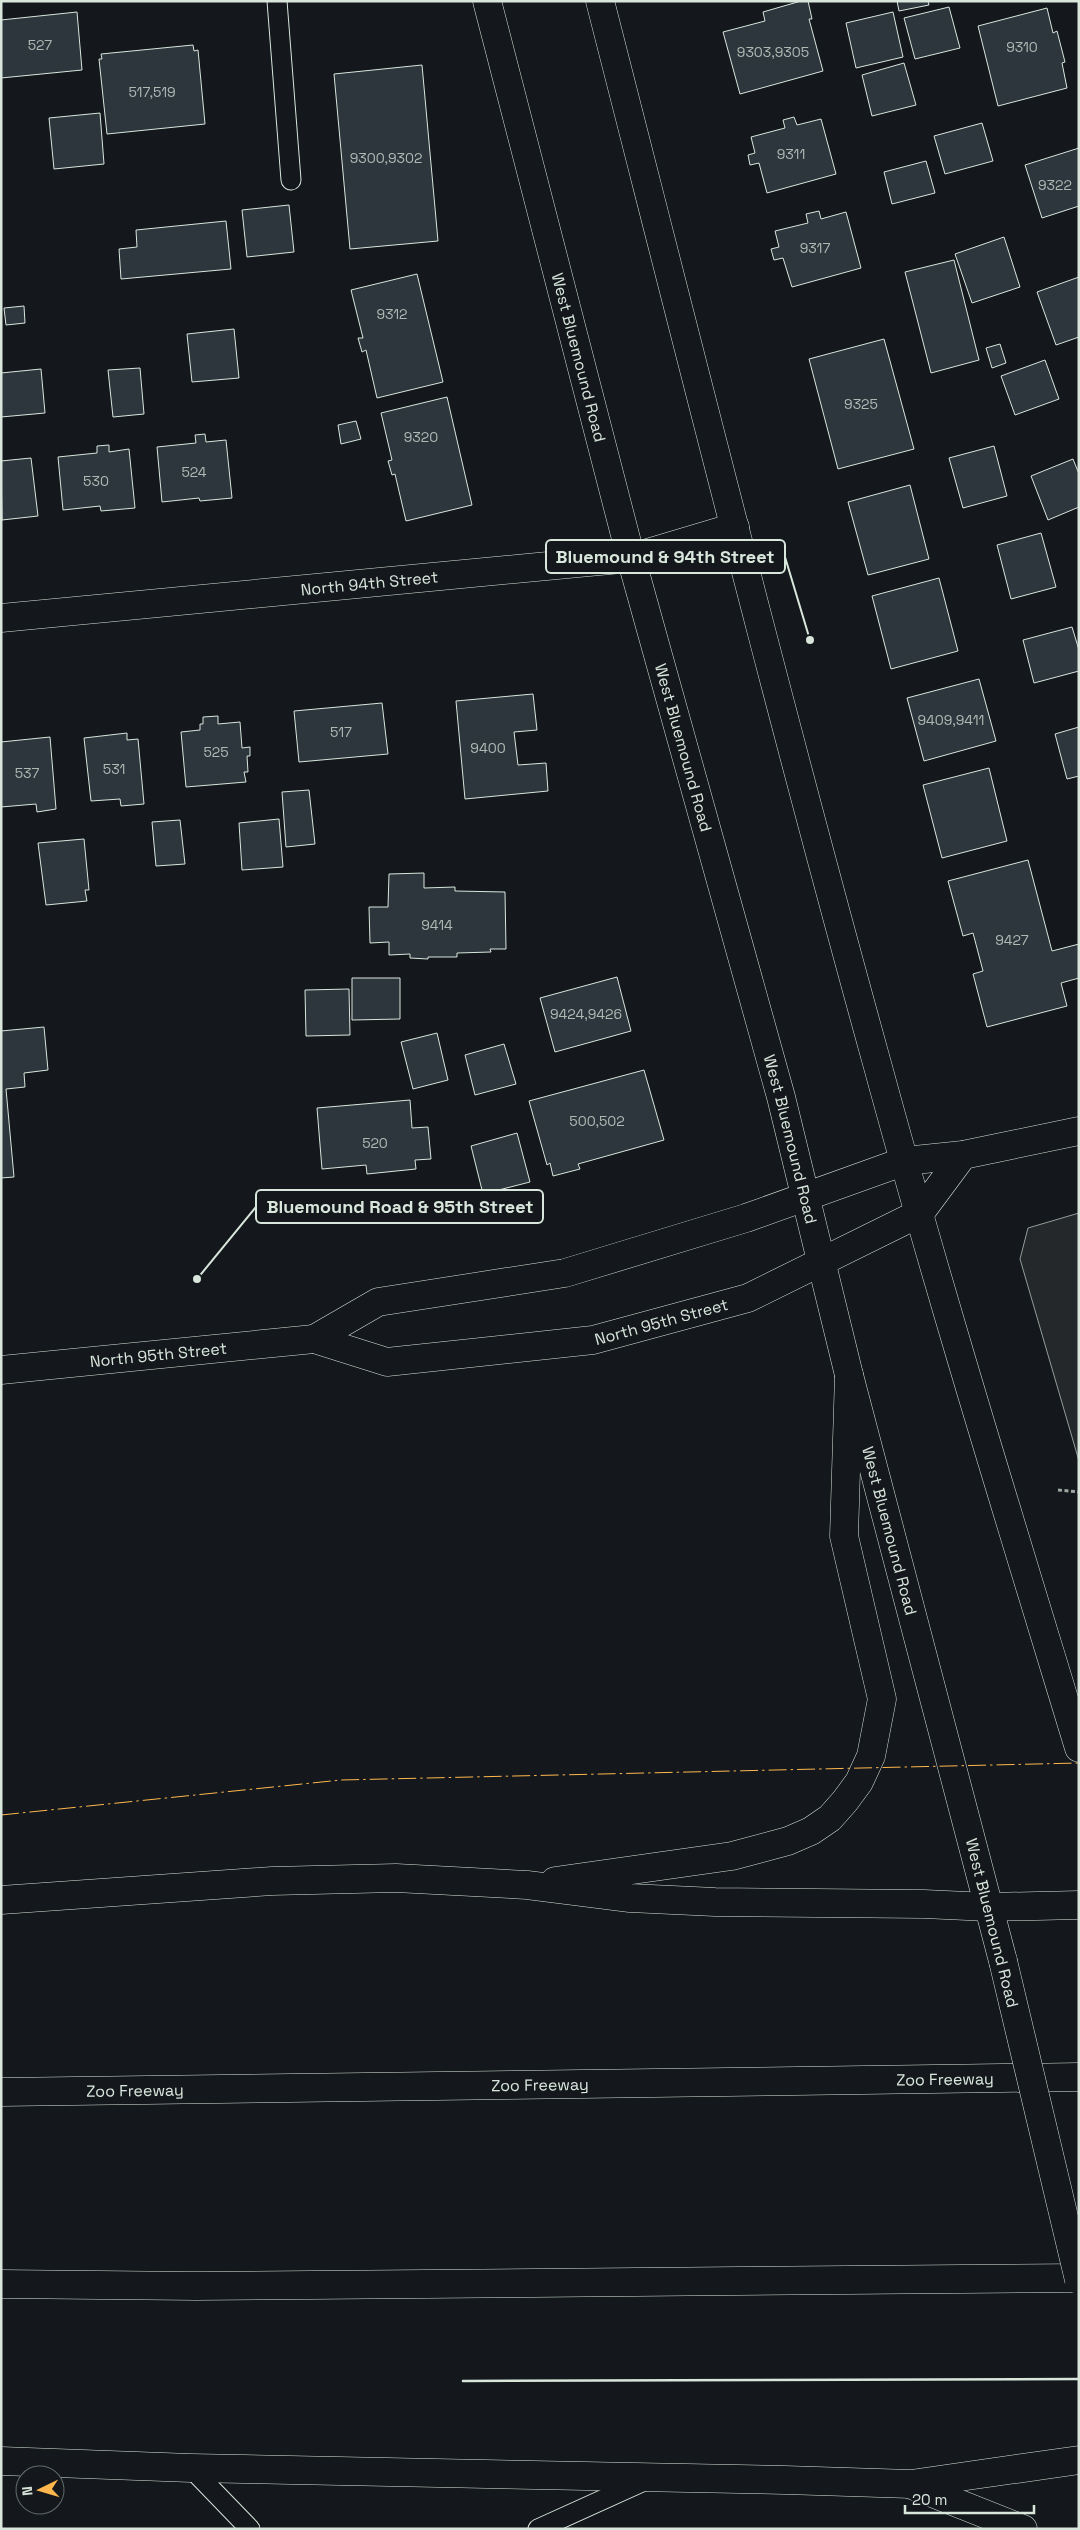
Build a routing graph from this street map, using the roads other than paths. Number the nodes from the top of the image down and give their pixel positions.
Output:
1 (277, 1) edge
2 (486, 1) edge
3 (600, 1) edge
4 (291, 180) dead end
5 (735, 528) junction
6 (632, 558) junction
7 (1, 618) edge
8 (1079, 1131) edge
9 (963, 1155) junction
10 (904, 1161) junction
11 (805, 1196) junction
12 (920, 1213) junction
13 (821, 1262) junction
14 (314, 1339) junction
15 (1, 1370) edge
16 (849, 1375) junction
17 (1079, 1748) edge
18 (526, 1885) junction
19 (1, 1900) edge
20 (1079, 1905) edge
21 (989, 1907) junction
22 (1079, 2077) edge
23 (1, 2092) edge
24 (1079, 2279) edge
25 (1, 2284) edge
26 (1079, 2460) edge
27 (1, 2461) edge
28 (191, 2468) junction
29 (651, 2477) junction
30 (911, 2484) junction
31 (250, 2529) edge
32 (538, 2529) edge
33 (1023, 2529) edge

1 - 4 lane
2 - 6 main road, West Bluemound Road
3 - 5 main road
5 - 6 main road, North 94th Street
5 - 10 main road
6 - 7 main road, North 94th Street
6 - 11 main road, West Bluemound Road
8 - 9 main road, North 95th Street
9 - 10 main road, North 95th Street
9 - 12 main road, North 95th Street
10 - 11 main road, North 95th Street
10 - 12 main road
11 - 13 main road, West Bluemound Road
11 - 14 main road, North 95th Street
12 - 13 main road, North 95th Street
12 - 17 main road
13 - 14 main road, North 95th Street
13 - 16 main road, West Bluemound Road
14 - 15 main road, North 95th Street
16 - 18 main road
16 - 21 main road, West Bluemound Road
18 - 19 main road
18 - 21 main road
20 - 21 main road
21 - 24 main road, West Bluemound Road, bridge
22 - 23 main road, Zoo Freeway
24 - 25 main road
26 - 30 main road
27 - 28 main road
28 - 29 main road
28 - 31 lane
29 - 30 main road
29 - 32 lane
30 - 33 main road

